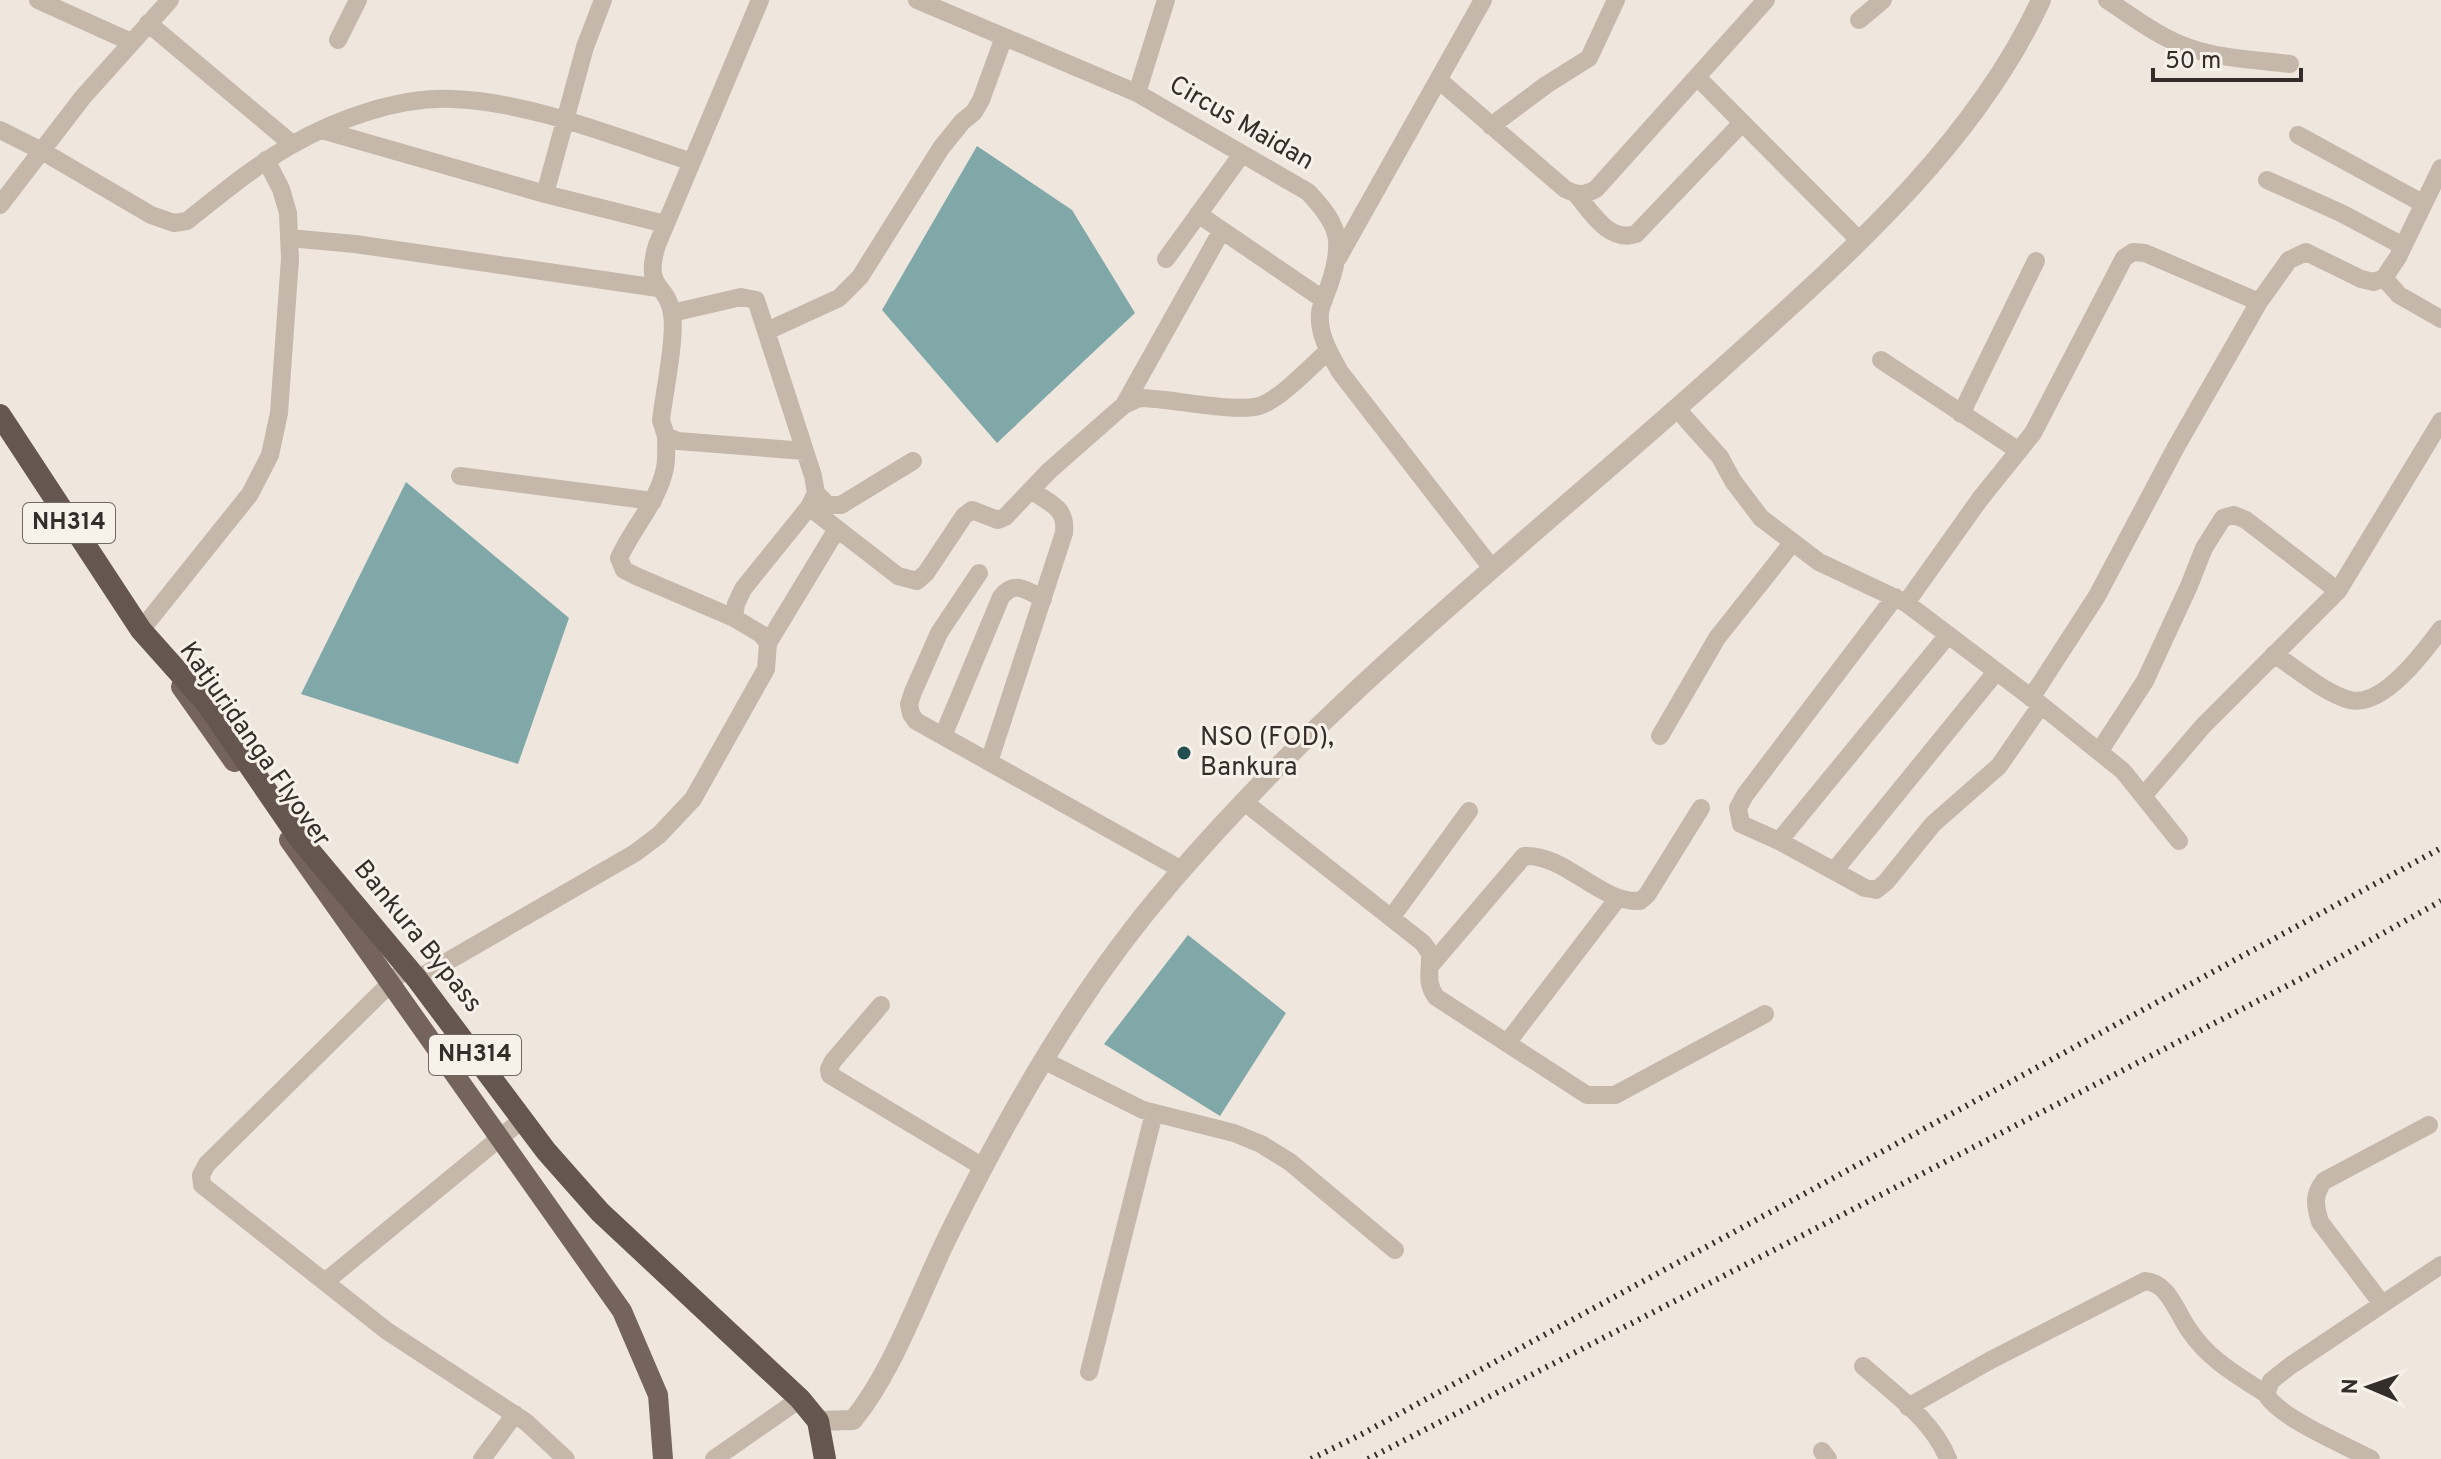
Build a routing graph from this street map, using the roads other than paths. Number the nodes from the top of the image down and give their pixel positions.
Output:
1 (38, 0) edge
2 (170, 0) edge
3 (358, 0) edge
4 (603, 0) edge
5 (760, 0) edge
6 (917, 0) edge
7 (1166, 0) edge
8 (1483, 0) edge
9 (1616, 0) edge
10 (1766, 0) edge
11 (1883, 0) edge
12 (2041, 0) edge
13 (2107, 0) edge
14 (1859, 20) dead end
15 (148, 23) junction
16 (1004, 37) junction
17 (338, 40) dead end
18 (131, 42) junction
19 (2290, 64) dead end
20 (1697, 77) junction
21 (1440, 81) junction
22 (1137, 93) junction
23 (566, 122) junction
24 (1742, 123) junction
25 (1491, 126) junction
26 (0, 130) edge
27 (322, 130) junction
28 (2298, 135) dead end
29 (292, 144) junction
30 (42, 151) junction
31 (1242, 154) junction
32 (266, 160) junction
33 (692, 162) junction
34 (2441, 168) edge
35 (2267, 180) dead end
36 (545, 194) junction
37 (1576, 194) junction
38 (2422, 203) junction
39 (0, 205) edge
40 (1198, 214) junction
41 (665, 224) junction
42 (1222, 230) junction
43 (289, 238) junction
44 (1859, 240) junction
45 (2403, 246) junction
46 (1338, 258) junction
47 (1166, 259) dead end
48 (2036, 261) dead end
49 (2384, 278) junction
50 (658, 288) junction
51 (1324, 300) junction
52 (2259, 302) junction
53 (672, 313) junction
54 (2441, 319) edge
55 (767, 331) junction
56 (1328, 351) junction
57 (1881, 360) dead end
58 (1124, 405) junction
59 (1677, 409) junction
60 (1961, 414) junction
61 (0, 415) edge
62 (2441, 421) edge
63 (666, 436) junction
64 (805, 451) junction
65 (2019, 451) junction
66 (913, 461) dead end
67 (460, 476) dead end
68 (1031, 490) junction
69 (813, 500) junction
70 (653, 501) junction
71 (837, 529) junction
72 (1793, 542) junction
73 (1491, 567) junction
74 (979, 573) dead end
75 (2338, 591) junction
76 (1043, 599) junction
77 (1900, 600) junction
78 (734, 618) junction
79 (2441, 629) edge
80 (141, 630) junction
81 (1948, 635) junction
82 (768, 643) junction
83 (2274, 654) junction
84 (1996, 672) junction
85 (2036, 701) junction
86 (943, 736) junction
87 (1660, 736) dead end
88 (2099, 752) junction
89 (989, 762) junction
90 (2144, 795) junction
91 (1243, 801) junction
92 (1701, 808) dead end
93 (1469, 811) dead end
94 (1779, 841) junction
95 (2179, 841) dead end
96 (1182, 870) junction
97 (1834, 871) junction
98 (1618, 898) junction
99 (1391, 918) junction
100 (1431, 965) junction
101 (412, 973) junction
102 (881, 1005) dead end
103 (1765, 1014) dead end
104 (1507, 1043) junction
105 (1043, 1060) junction
106 (1154, 1113) junction
107 (523, 1119) junction
108 (2429, 1125) dead end
109 (983, 1167) junction
110 (1395, 1250) dead end
111 (2441, 1265) edge
112 (326, 1281) junction
113 (2382, 1304) junction
114 (1863, 1366) dead end
115 (1089, 1372) dead end
116 (2266, 1394) junction
117 (800, 1399) junction
118 (1908, 1407) junction
119 (515, 1414) junction
120 (818, 1421) junction
121 (2341, 1443) junction
122 (482, 1459) edge
123 (566, 1459) edge
124 (663, 1459) edge
125 (714, 1459) edge
126 (825, 1459) edge
127 (1948, 1459) edge
128 (2330, 1459) edge
129 (2371, 1459) edge

1 - 18 street
2 - 15 street
3 - 17 street
4 - 23 street
5 - 33 street
6 - 16 street, Circus Maidan
7 - 22 street
8 - 21 street
9 - 25 street
10 - 20 street
11 - 14 street
12 - 44 street
13 - 19 street
15 - 18 street
15 - 29 street
16 - 22 street, Circus Maidan
16 - 55 street
18 - 30 street
20 - 24 street
20 - 37 street
21 - 25 street
21 - 46 street
22 - 31 street, Circus Maidan
23 - 27 street
23 - 33 street
23 - 36 street
24 - 37 street
24 - 44 street
25 - 37 street
26 - 30 street
27 - 29 street
27 - 36 street
28 - 38 street
29 - 32 street
30 - 32 street
30 - 39 street
31 - 40 street
31 - 46 street, Circus Maidan
32 - 43 street
33 - 41 street
34 - 38 street
35 - 45 street
36 - 41 street
38 - 45 street
40 - 42 street
40 - 47 street
41 - 50 street
42 - 51 street
42 - 58 street
43 - 50 street
43 - 80 street
44 - 59 street
45 - 49 street
46 - 51 street
48 - 60 street
49 - 52 street
49 - 54 street
50 - 53 street
51 - 56 street
52 - 65 street
52 - 85 street
53 - 55 street
53 - 63 street
55 - 64 street
56 - 58 street
56 - 73 street
57 - 60 street
58 - 68 street
59 - 72 street
59 - 73 street
60 - 65 street
61 - 80 highway, Bankura Bypass / NH314
62 - 75 street
63 - 64 street
63 - 70 street
64 - 69 street
65 - 77 street
66 - 69 street
67 - 70 street
68 - 71 street
68 - 76 street
69 - 71 street
69 - 78 street
70 - 78 street
71 - 82 street
72 - 77 street
72 - 87 street
73 - 91 street
74 - 86 street
75 - 83 street
75 - 88 street
76 - 86 street
76 - 89 street
77 - 81 street
77 - 94 street
78 - 82 street
79 - 83 street
80 - 101 highway, Bankura Bypass / NH314
80 - 124 main road, Katjuridanga Flyover
81 - 84 street
81 - 94 street
82 - 101 street
83 - 90 street
84 - 85 street
84 - 97 street
85 - 88 street
85 - 97 street
86 - 89 street
88 - 90 street
89 - 96 street
90 - 95 street
91 - 96 street
91 - 99 street
92 - 98 street
93 - 99 street
94 - 97 street
96 - 105 street
98 - 100 street
98 - 104 street
99 - 100 street
100 - 104 street
101 - 107 highway, Bankura Bypass / NH314
101 - 112 street
102 - 109 street
103 - 104 street
105 - 106 street
105 - 109 street
106 - 110 street
106 - 115 street
107 - 112 street
107 - 117 highway, Bankura Bypass / NH314
108 - 113 street
109 - 120 street
111 - 113 street
112 - 119 street
113 - 116 street
114 - 118 street
116 - 118 street
116 - 121 street
117 - 120 highway, Bankura Bypass / NH314
117 - 125 street
118 - 127 street
119 - 122 street
119 - 123 street
120 - 126 highway, Bankura Bypass / NH314
121 - 128 street
121 - 129 street

